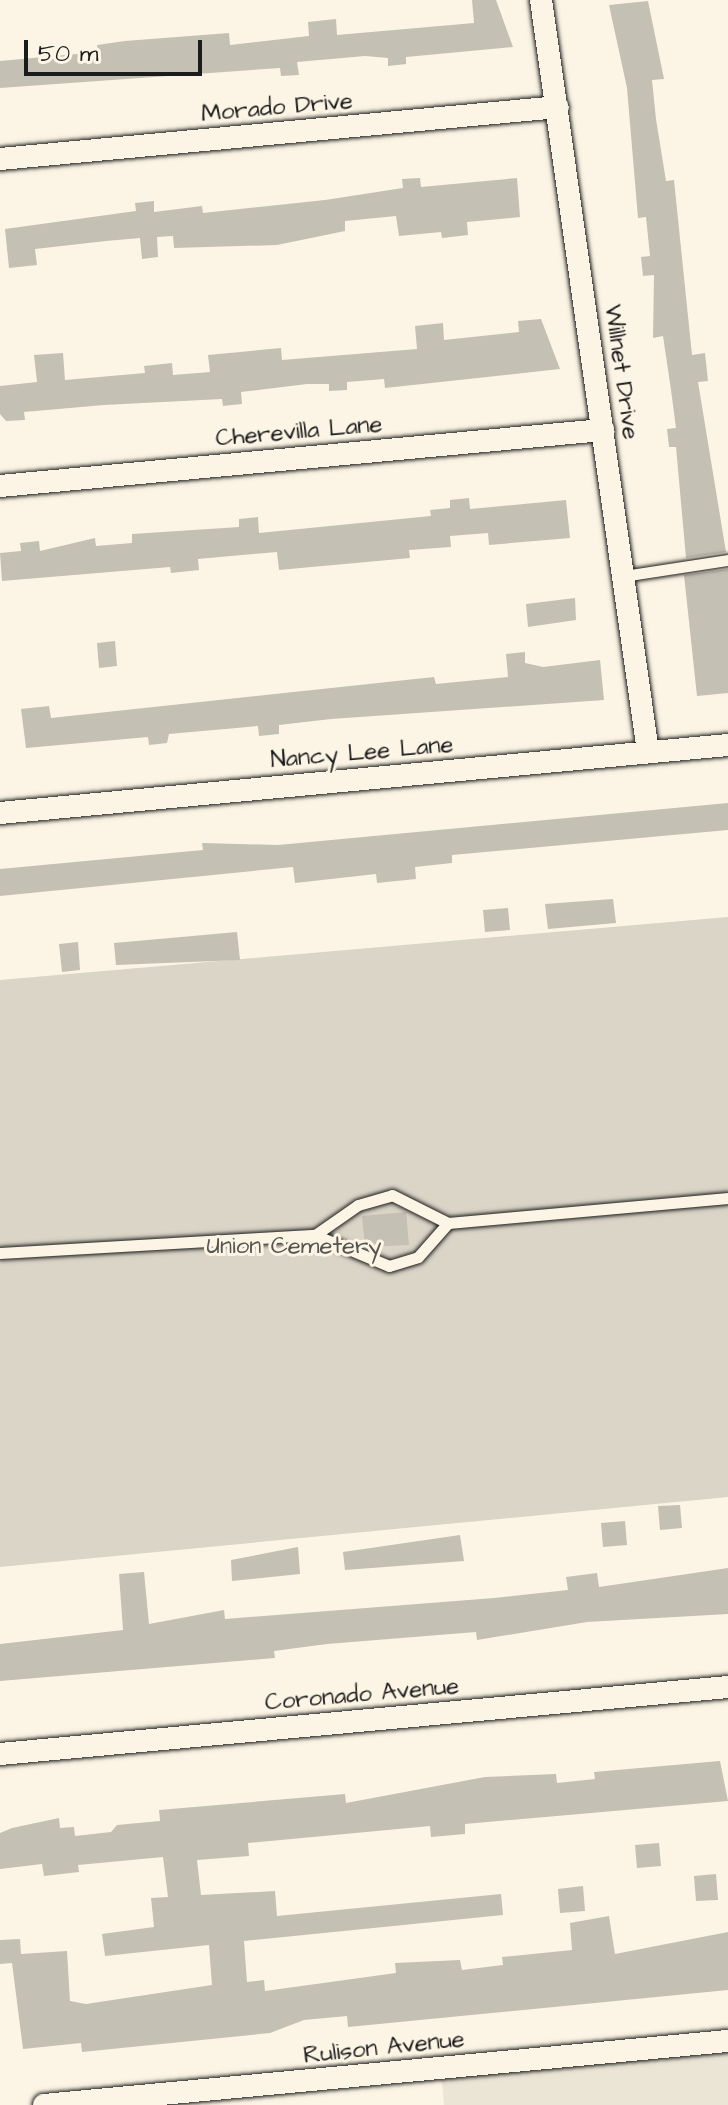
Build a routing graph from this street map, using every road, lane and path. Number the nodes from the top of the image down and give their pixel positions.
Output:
1 (541, 0) edge
2 (558, 107) junction
3 (0, 159) edge
4 (603, 430) junction
5 (0, 486) edge
6 (728, 560) edge
7 (623, 576) junction
8 (728, 745) edge
9 (648, 752) junction
10 (0, 813) edge
11 (728, 1198) edge
12 (448, 1223) junction
13 (315, 1235) junction
14 (0, 1253) edge
15 (728, 1687) edge
16 (0, 1754) edge
17 (728, 2041) edge
18 (44, 2105) edge

1 - 2 street, Willnet Drive
2 - 3 street, Morado Drive
2 - 4 street, Willnet Drive
4 - 5 street, Cherevilla Lane
4 - 7 street, Willnet Drive
6 - 7 lane
7 - 9 street, Willnet Drive
8 - 9 street, Nancy Lee Lane
9 - 10 street, Nancy Lee Lane
11 - 12 lane
12 - 13 lane
12 - 13 lane
13 - 14 lane
15 - 16 street, Coronado Avenue
17 - 18 street, Rulison Avenue

